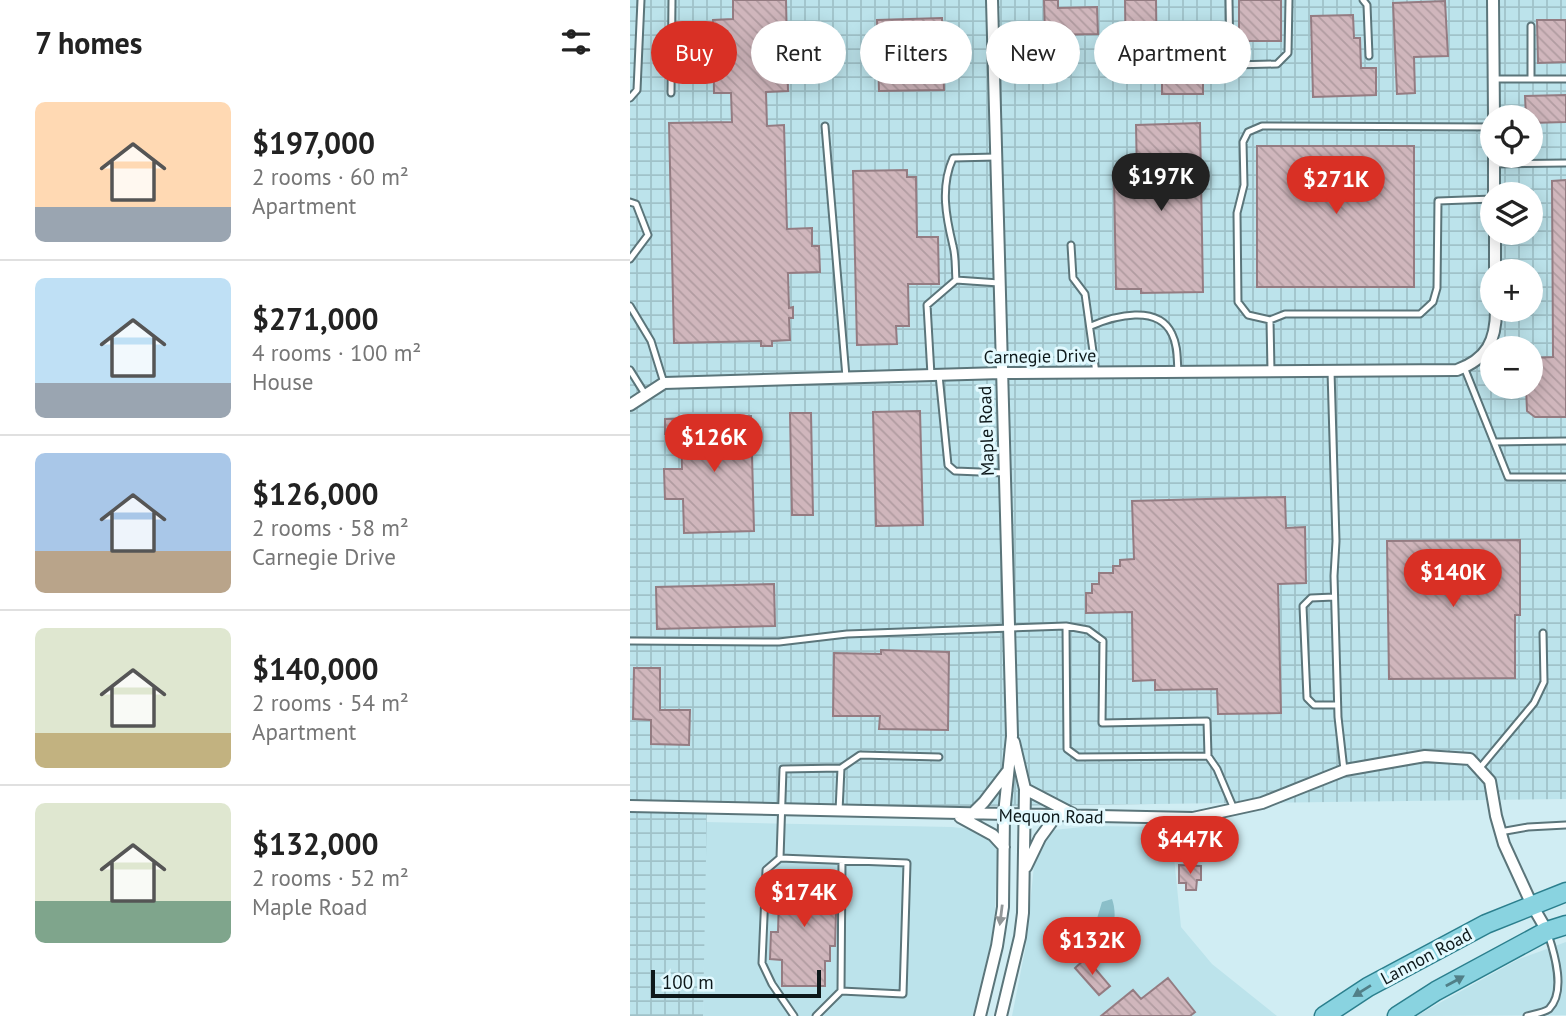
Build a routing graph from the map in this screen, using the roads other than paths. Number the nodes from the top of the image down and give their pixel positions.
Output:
1 (641, 0) edge
2 (672, 0) edge
3 (992, 0) edge
4 (1229, 0) edge
5 (1289, 0) edge
6 (1363, 0) edge
7 (1493, 0) edge
8 (1531, 26) dead end
9 (1369, 57) dead end
10 (1494, 79) junction
11 (1531, 79) junction
12 (1566, 79) edge
13 (671, 93) dead end
14 (630, 98) edge
15 (1494, 105) edge
16 (825, 126) dead end
17 (1480, 127) edge
18 (996, 158) junction
19 (1543, 162) edge
20 (1566, 163) edge
21 (1480, 198) edge
22 (630, 202) edge
23 (1071, 245) dead end
24 (630, 259) edge
25 (956, 280) junction
26 (999, 283) junction
27 (630, 306) edge
28 (1270, 320) junction
29 (1496, 322) edge
30 (1091, 326) junction
31 (1460, 369) junction
32 (630, 370) edge
33 (1331, 371) junction
34 (1178, 372) junction
35 (1271, 372) junction
36 (1001, 373) junction
37 (1096, 373) junction
38 (935, 375) junction
39 (846, 378) junction
40 (664, 383) junction
41 (646, 395) junction
42 (630, 405) edge
43 (1566, 441) edge
44 (1494, 442) junction
45 (1005, 473) junction
46 (1566, 477) edge
47 (1334, 597) junction
48 (1066, 626) junction
49 (1010, 627) junction
50 (1543, 633) dead end
51 (630, 641) edge
52 (1337, 705) junction
53 (1012, 736) junction
54 (1208, 756) junction
55 (939, 757) dead end
56 (841, 768) junction
57 (1479, 769) junction
58 (1345, 770) junction
59 (1007, 772) junction
60 (1025, 789) junction
61 (630, 806) edge
62 (1234, 809) junction
63 (783, 810) junction
64 (839, 811) junction
65 (954, 814) junction
66 (1004, 814) junction
67 (971, 815) junction
68 (1025, 816) junction
69 (1056, 816) junction
70 (1079, 817) junction
71 (1566, 825) edge
72 (1500, 832) junction
73 (1003, 847) junction
74 (780, 858) junction
75 (842, 861) junction
76 (1024, 873) junction
77 (1566, 892) edge
78 (1532, 905) junction
79 (1566, 925) edge
80 (1547, 931) junction
81 (841, 991) junction
82 (794, 1016) edge
83 (816, 1016) edge
84 (980, 1016) edge
85 (1001, 1016) edge
86 (1324, 1016) edge
87 (1397, 1016) edge
88 (1527, 1016) edge

1 - 14 lane
2 - 13 lane
3 - 18 street, Maple Road
4 - 5 lane
6 - 9 lane
7 - 10 street
8 - 11 lane
10 - 11 lane
10 - 15 street
11 - 12 lane
16 - 39 lane
17 - 28 lane
18 - 25 lane
18 - 26 street, Maple Road
19 - 20 lane
21 - 28 lane
22 - 24 lane
23 - 30 lane
25 - 26 lane
25 - 38 lane
26 - 36 street, Maple Road
27 - 40 lane
28 - 35 lane
29 - 31 street
30 - 34 lane
30 - 37 lane
31 - 33 street, Carnegie Drive
31 - 44 lane
32 - 41 lane
33 - 35 street, Carnegie Drive
33 - 47 lane
34 - 35 street, Carnegie Drive
34 - 37 street, Carnegie Drive
36 - 37 street, Carnegie Drive
36 - 38 street, Carnegie Drive
36 - 45 street, Maple Road
38 - 39 street, Carnegie Drive
38 - 45 lane
39 - 40 street, Carnegie Drive
40 - 41 street
41 - 42 street
43 - 44 lane
44 - 46 lane
45 - 49 street, Maple Road
47 - 52 lane
47 - 52 lane
48 - 49 lane
48 - 54 lane
48 - 54 lane
49 - 51 lane
49 - 53 street, Maple Road
50 - 57 lane
52 - 58 lane
53 - 59 street, Maple Road
53 - 60 street, Maple Road
54 - 62 lane
55 - 56 lane
56 - 63 lane
56 - 64 lane
57 - 58 street, Mequon Road
57 - 72 street
58 - 62 street, Mequon Road
59 - 66 street, Maple Road
59 - 67 street
60 - 68 street, Maple Road
60 - 70 street
61 - 63 street, Mequon Road
62 - 70 street, Mequon Road
63 - 64 street, Mequon Road
63 - 74 lane
64 - 65 street, Mequon Road
65 - 67 street, Mequon Road
65 - 73 street
66 - 67 street, Mequon Road
66 - 68 street, Mequon Road
66 - 73 street, Maple Road
68 - 69 street, Mequon Road
68 - 76 street, Maple Road
69 - 70 street, Mequon Road
69 - 76 street
71 - 72 lane
72 - 78 street
73 -> 84 street, Maple Road
74 - 75 lane
74 - 82 lane
75 - 81 lane
75 - 81 lane
76 - 85 street, Maple Road
77 - 78 main road
78 - 80 street
78 -> 86 main road, Lannon Road
79 - 80 main road
87 -> 80 main road, Lannon Road
80 - 88 lane
81 - 83 lane

